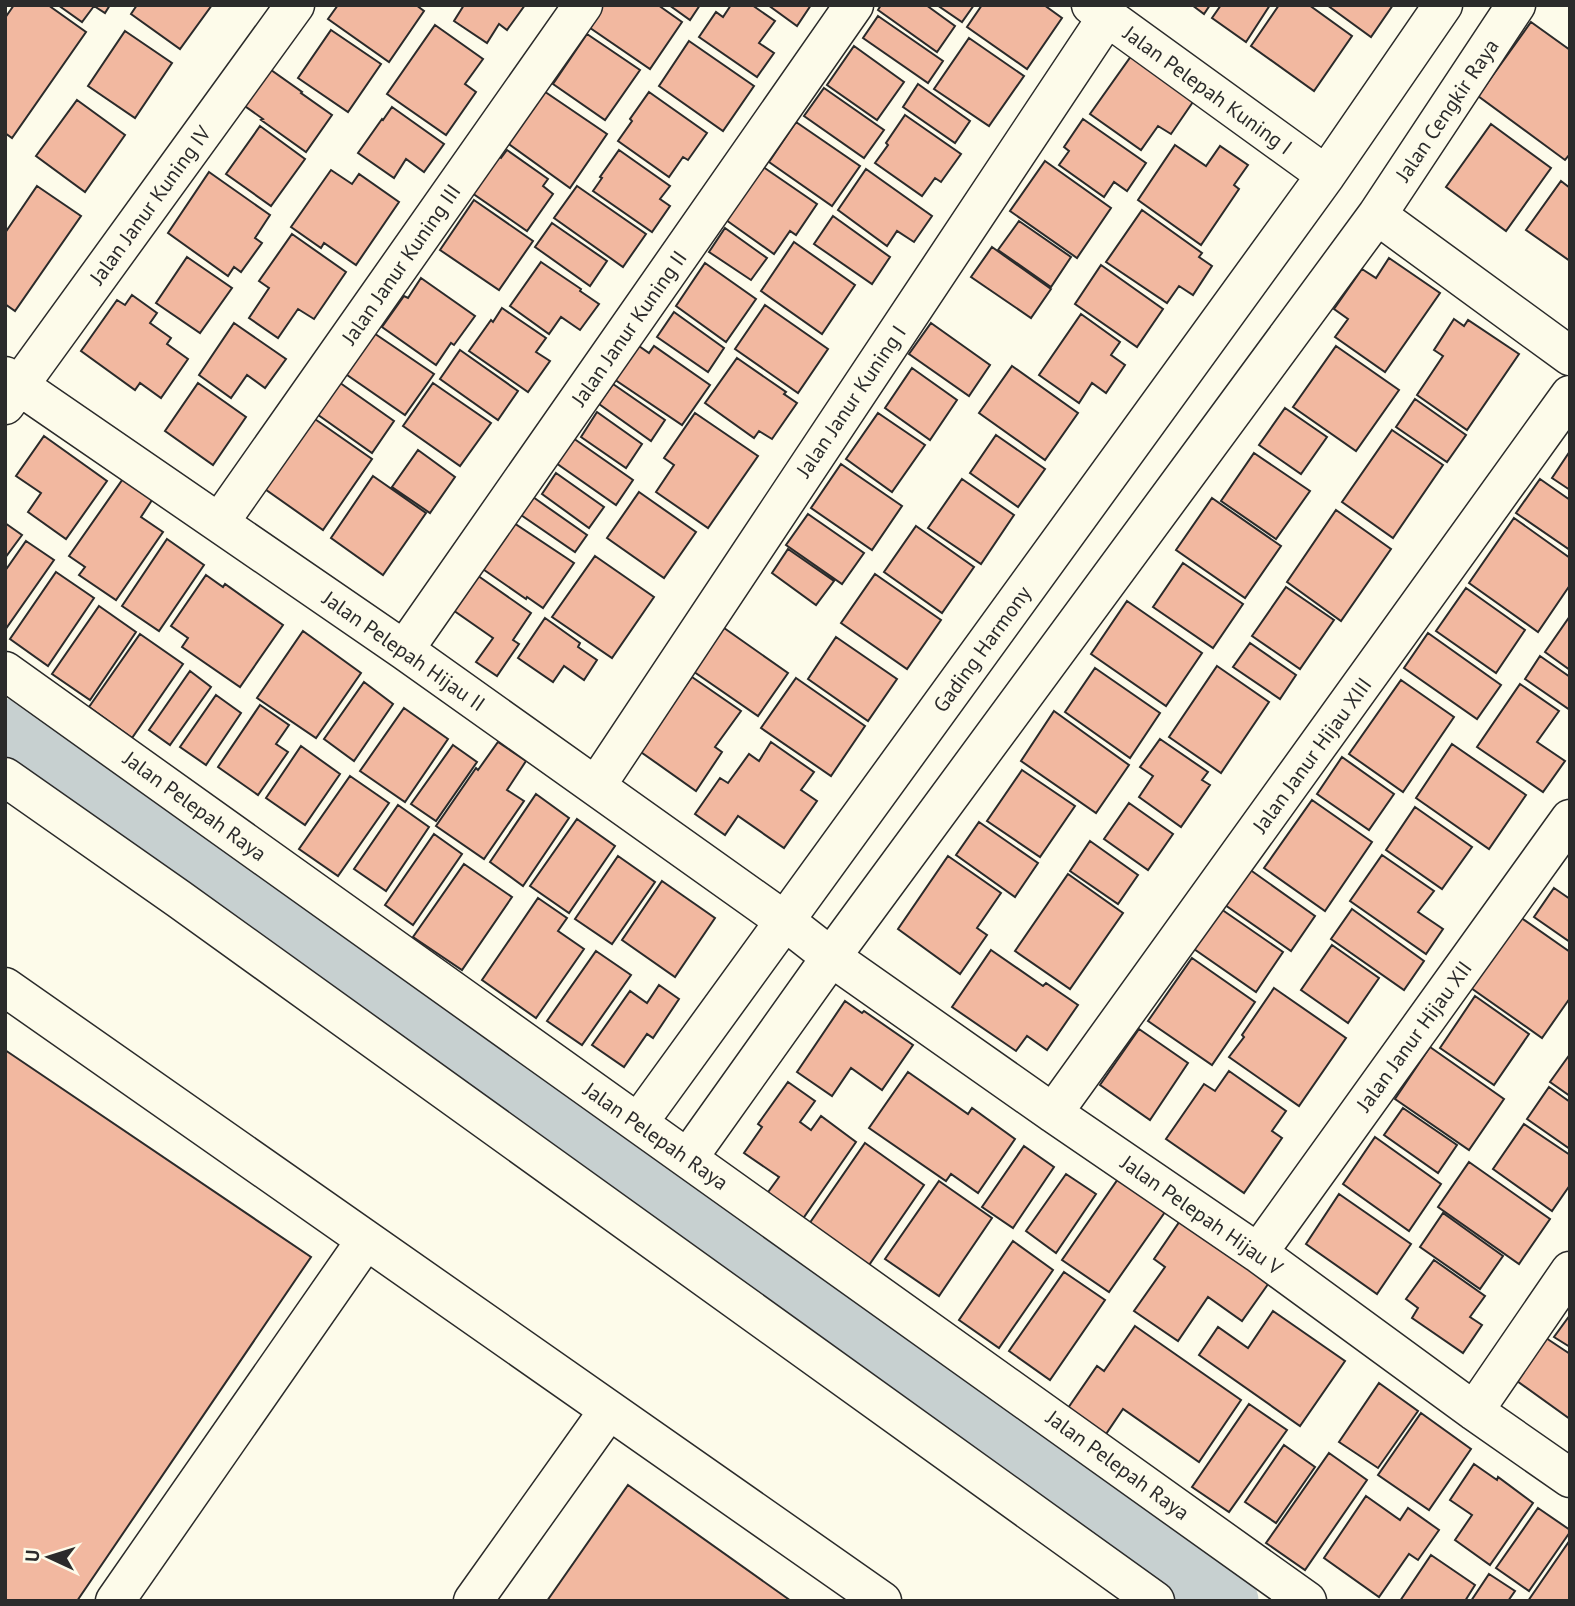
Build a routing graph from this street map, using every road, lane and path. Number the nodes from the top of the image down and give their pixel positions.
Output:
1 (295, 5) edge
2 (583, 5) edge
3 (854, 5) edge
4 (1443, 5) edge
5 (1516, 5) edge
6 (1099, 11) edge
7 (1326, 175) junction
8 (1377, 215) junction
9 (1570, 356) edge
10 (10, 389) edge
11 (1570, 395) edge
12 (219, 523) junction
13 (404, 650) junction
14 (5, 671) edge
15 (5, 777) edge
16 (596, 786) junction
17 (1570, 819) edge
18 (785, 921) junction
19 (831, 957) junction
20 (5, 987) edge
21 (1053, 1113) junction
22 (638, 1123) junction
23 (688, 1158) junction
24 (366, 1240) junction
25 (1258, 1253) junction
26 (1570, 1272) edge
27 (609, 1410) junction
28 (1474, 1411) junction
29 (1570, 1478) edge
30 (114, 1601) edge
31 (472, 1601) edge
32 (882, 1601) edge
33 (1155, 1601) edge
34 (1307, 1601) edge

1 - 10 street, Jalan Janur Kuning IV
2 - 12 street, Jalan Janur Kuning III
3 - 13 street, Jalan Janur Kuning II
4 - 7 street
5 - 8 street, Jalan Cengkir Raya
6 - 7 street, Jalan Pelepah Kuning I
6 - 16 street, Jalan Janur Kuning I
7 - 18 street, Gading Harmony
8 - 9 street
8 - 19 street
10 - 12 street, Jalan Pelepah Hijau II
11 - 21 street, Jalan Janur Hijau XIII
12 - 13 street, Jalan Pelepah Hijau II
13 - 16 street, Jalan Pelepah Hijau II
14 - 22 street, Jalan Pelepah Raya
15 - 33 street
16 - 18 street, Jalan Pelepah Hijau II
17 - 25 street, Jalan Janur Hijau XII
18 - 19 street, Jalan Pelepah Hijau II
18 - 22 street, Gading Harmony
19 - 21 street, Jalan Pelepah Hijau V
19 - 23 street
20 - 24 street
21 - 25 street, Jalan Pelepah Hijau V
22 - 23 street, Jalan Pelepah Raya
23 - 34 street, Jalan Pelepah Raya
24 - 27 street
24 - 30 street
25 - 28 street, Jalan Pelepah Hijau V
26 - 28 street
27 - 31 street
27 - 32 street
28 - 29 street, Jalan Pelepah Hijau V

